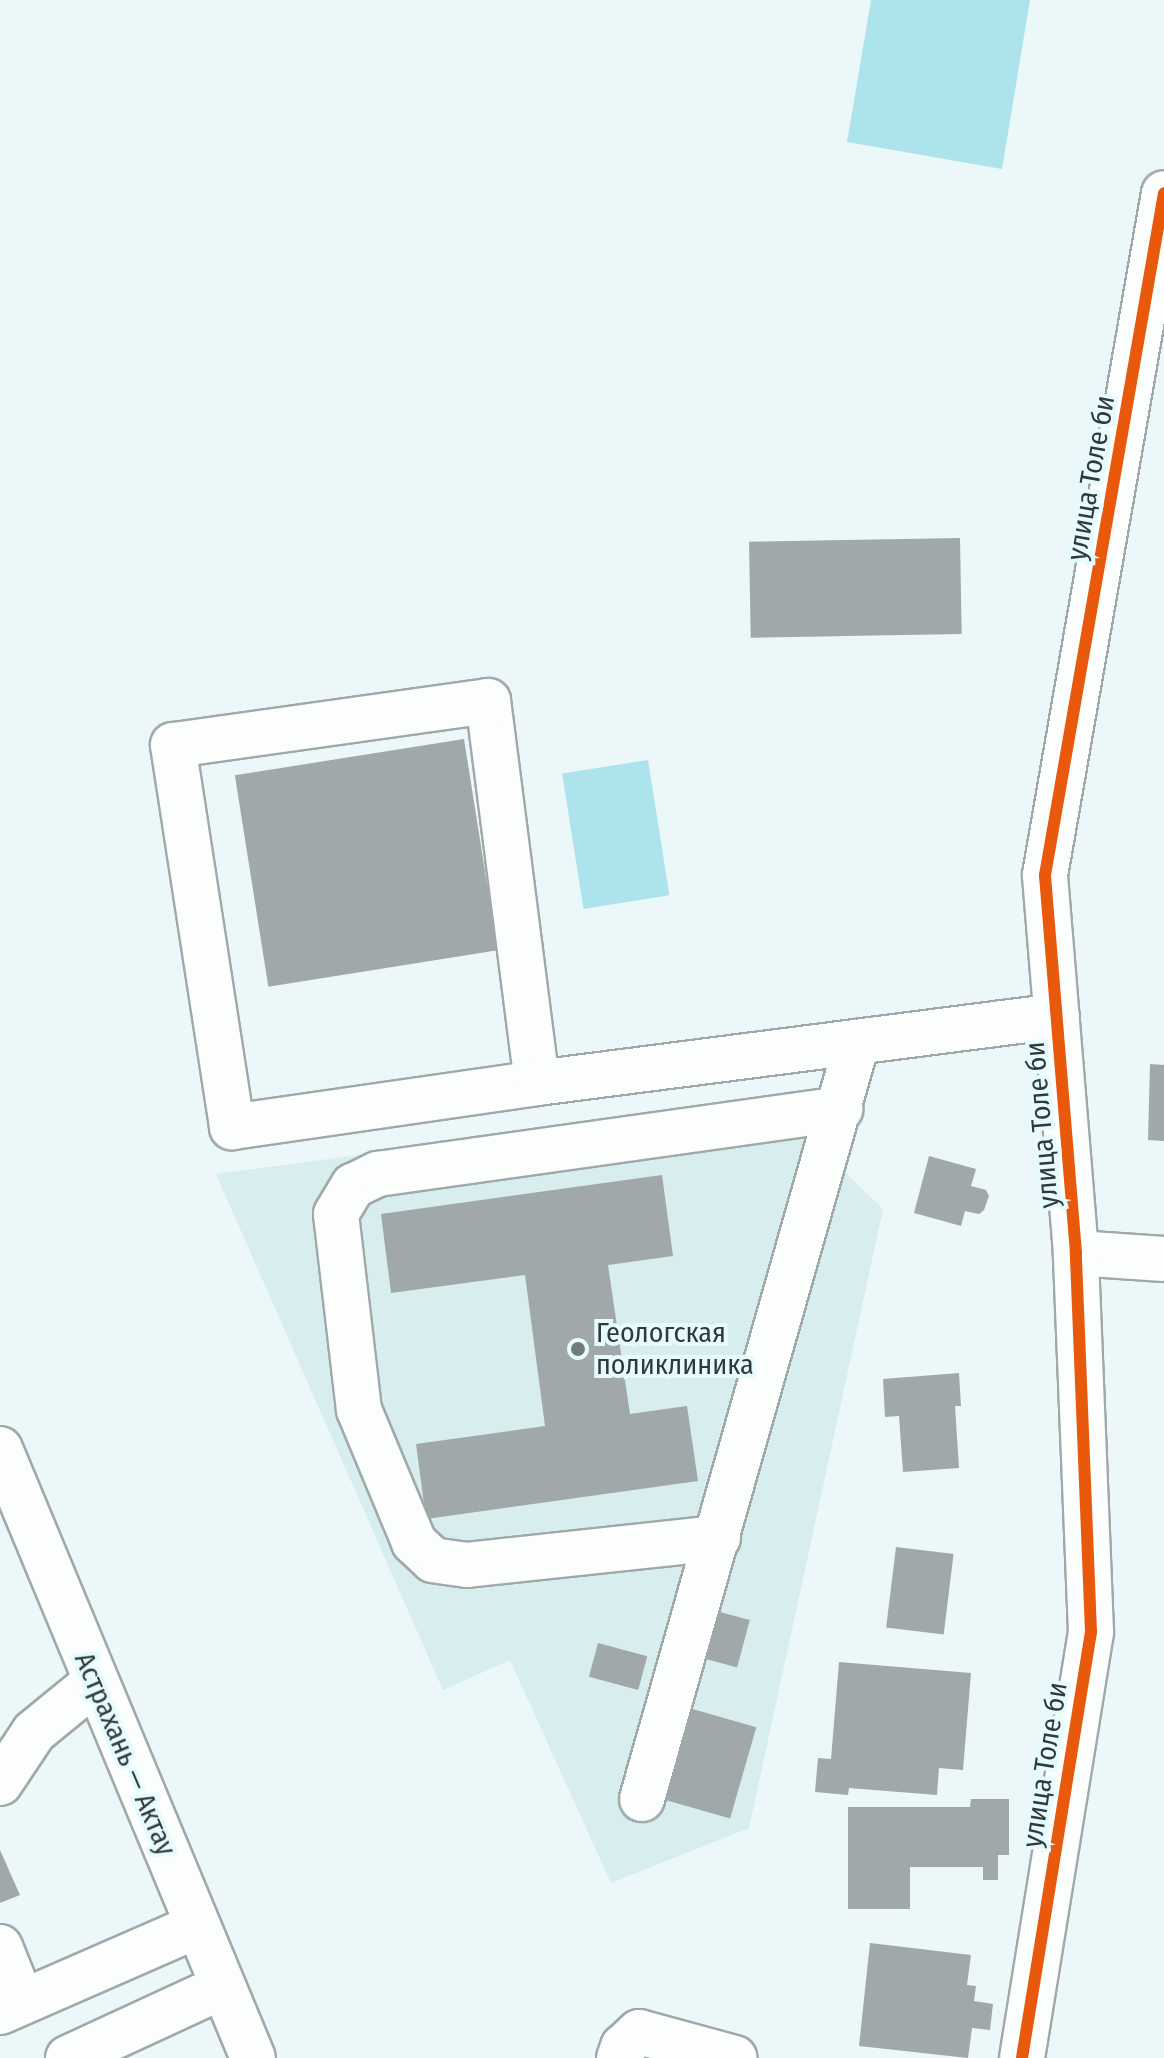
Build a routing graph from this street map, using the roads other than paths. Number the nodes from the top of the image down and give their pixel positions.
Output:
1 (1164, 193) edge
2 (1158, 270) edge
3 (1057, 1016) junction
4 (857, 1042) junction
5 (537, 1083) junction
6 (840, 1109) junction
7 (1076, 1253) junction
8 (1164, 1259) edge
9 (0, 1449) edge
10 (718, 1538) junction
11 (95, 1682) junction
12 (0, 1783) edge
13 (642, 1799) dead end
14 (197, 1926) junction
15 (0, 1947) edge
16 (222, 1987) junction
17 (11, 2007) edge
18 (68, 2058) edge
19 (253, 2058) edge
20 (619, 2058) edge
21 (735, 2058) edge
22 (1022, 2058) edge

1 - 2 main road, улица Толе би
2 - 3 main road, улица Толе би
3 - 4 main road
3 - 7 main road, улица Толе би
4 - 5 main road
4 - 6 main road
5 - 5 main road
6 - 10 main road
6 - 10 main road
7 - 8 main road
7 - 22 main road, улица Толе би
9 - 11 main road, Астрахань — Актау
10 - 13 main road
11 - 12 main road
11 - 14 main road, Астрахань — Актау
14 - 16 main road, Астрахань — Актау
14 - 17 main road
15 - 17 main road
16 - 18 main road
16 - 19 main road, Астрахань — Актау
20 - 21 main road

